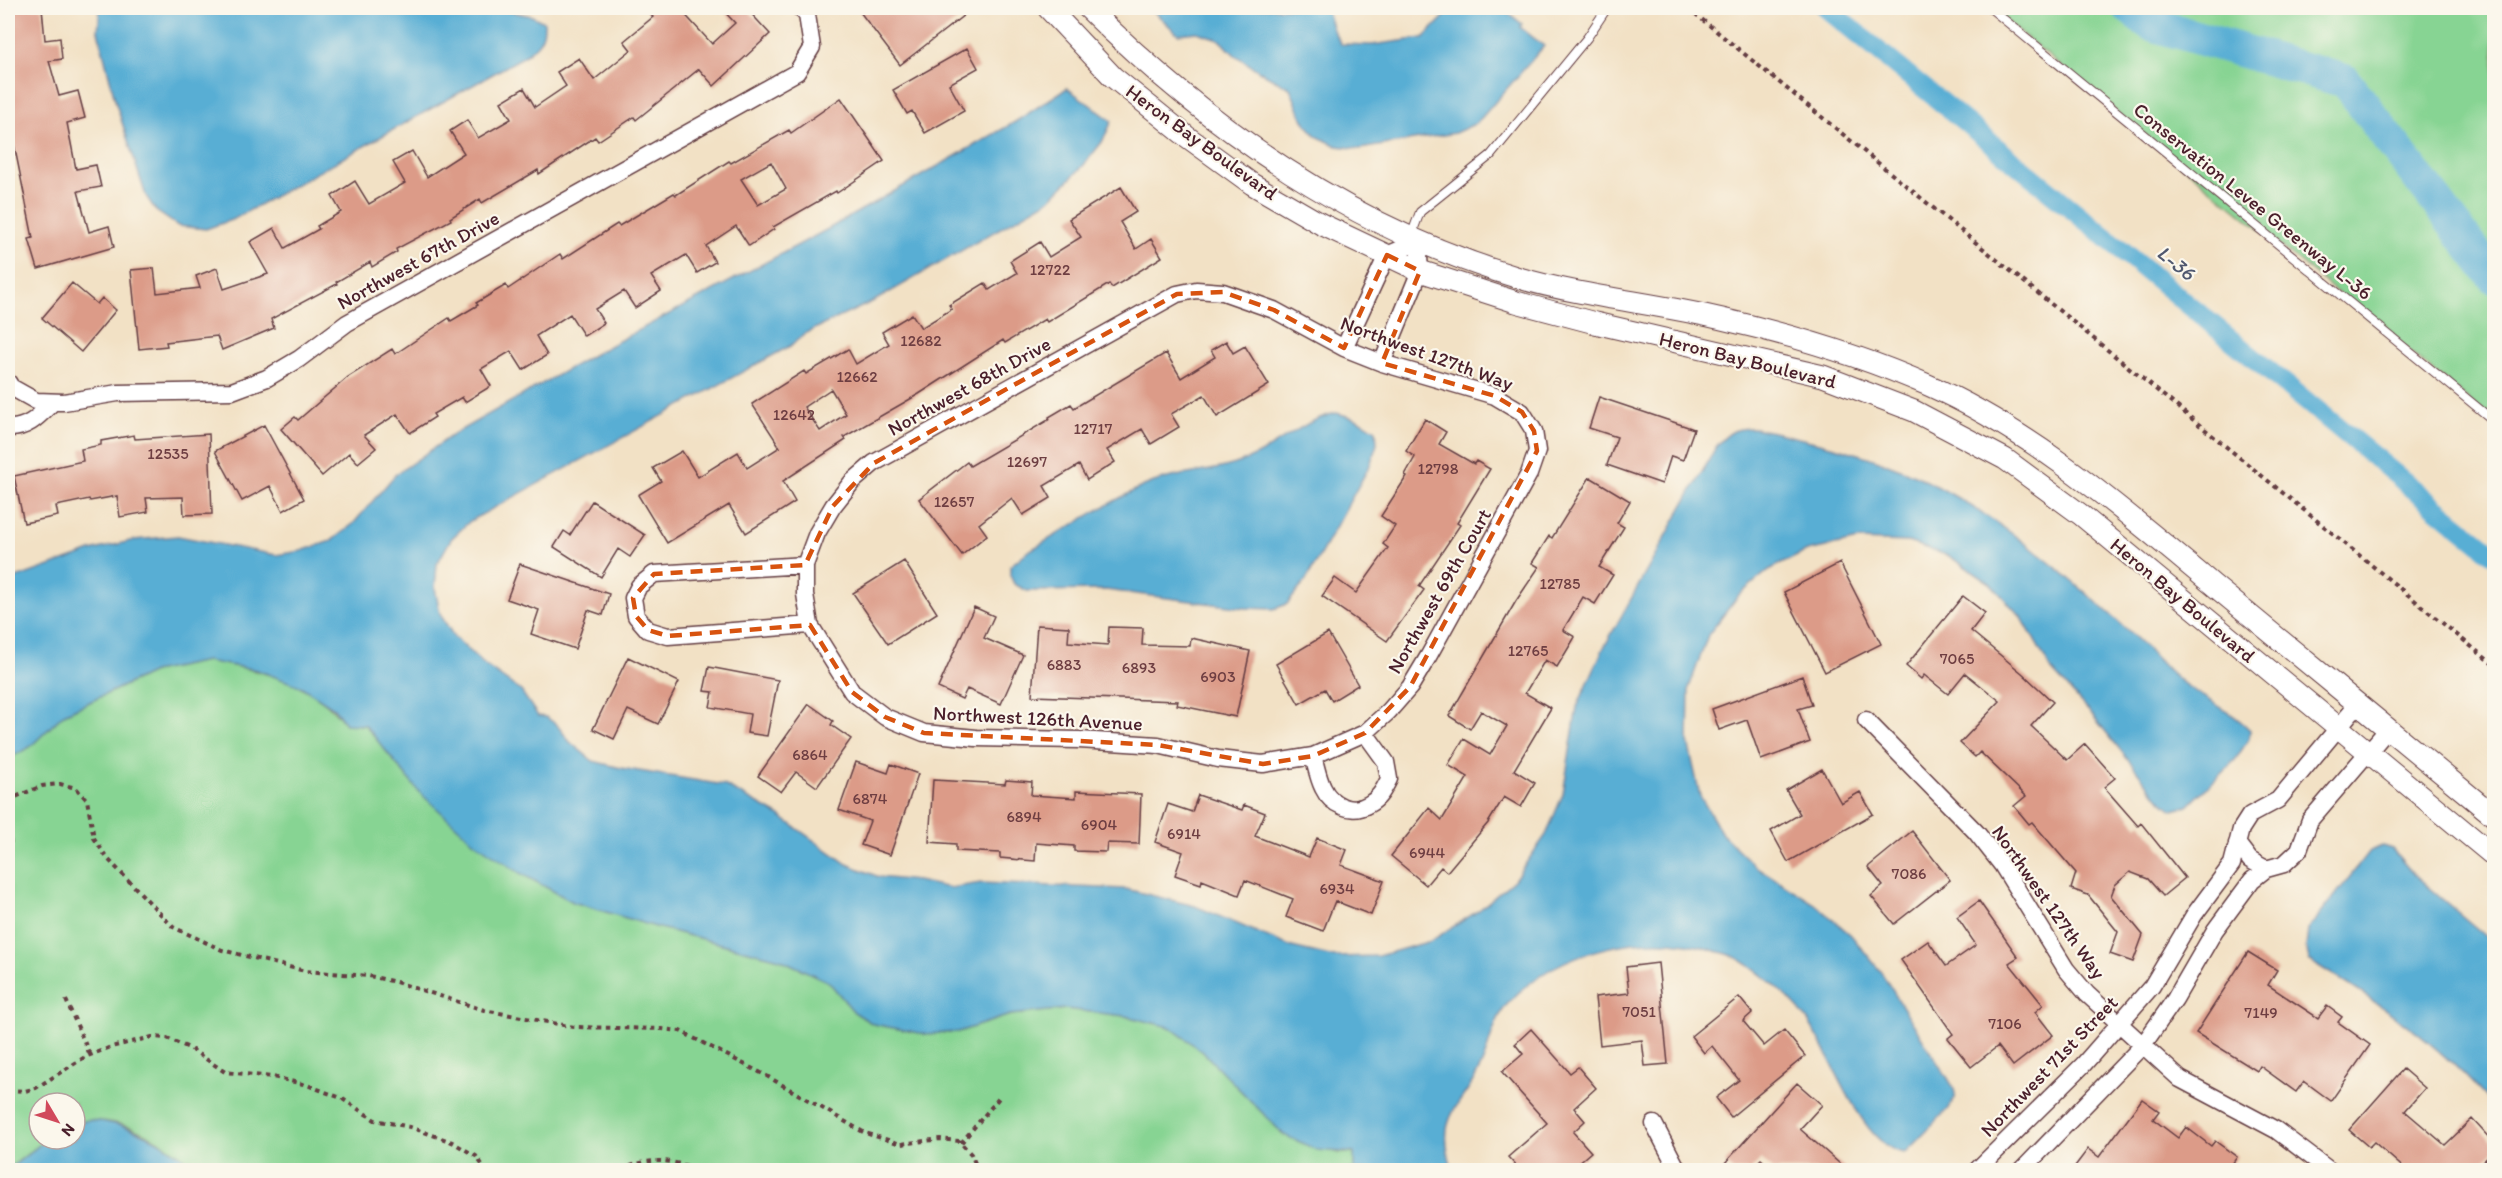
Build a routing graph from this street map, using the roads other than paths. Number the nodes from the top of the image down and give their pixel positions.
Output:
1 (800, 8) edge
2 (1048, 8) edge
3 (1088, 8) edge
4 (1607, 8) edge
5 (1990, 8) edge
6 (1418, 242) junction
7 (1387, 255) junction
8 (1420, 271) junction
9 (1196, 290) joint
10 (1344, 348) junction
11 (1382, 363) junction
12 (9, 384) edge
13 (53, 402) junction
14 (2494, 421) edge
15 (8, 428) edge
16 (1534, 431) joint
17 (805, 564) junction
18 (805, 594) joint
19 (810, 625) junction
20 (2358, 704) junction
21 (1866, 720) dead end
22 (2338, 729) junction
23 (2388, 729) junction
24 (1365, 733) junction
25 (1340, 745) joint
26 (2368, 753) junction
27 (1313, 756) junction
28 (2494, 816) edge
29 (2237, 843) junction
30 (2494, 856) edge
31 (2266, 869) junction
32 (2120, 1023) junction
33 (2143, 1045) junction
34 (1654, 1124) dead end
35 (1677, 1170) edge
36 (1977, 1170) edge
37 (2022, 1170) edge
38 (2330, 1170) edge

1 - 13 street, Northwest 67th Drive
2 - 7 street, Heron Bay Boulevard
3 - 6 street, Heron Bay Boulevard
4 - 6 lane
5 - 14 lane, Conservation Levee Greenway L-36
6 - 7 street
6 - 8 street
6 - 20 street, Heron Bay Boulevard
7 - 8 street, Heron Bay Boulevard
7 - 10 street
8 - 11 street
8 - 22 street, Heron Bay Boulevard
9 - 10 street, Northwest 127th Way
9 - 17 street, Northwest 68th Drive
10 - 11 street, Northwest 127th Way
11 - 16 street, Northwest 127th Way
12 - 13 street, Northwest 67th Drive
13 - 15 street
16 - 24 street, Northwest 69th Court
17 - 18 street, Northwest 68th Drive
17 - 19 street
18 - 19 street, Northwest 126th Avenue
19 - 27 street, Northwest 126th Avenue
20 - 22 street, Northwest 71st Street
20 - 23 street, Heron Bay Boulevard
21 - 32 street, Northwest 127th Way
22 - 26 street, Heron Bay Boulevard
22 - 29 street, Northwest 71st Street
23 - 26 street
23 - 28 street, Heron Bay Boulevard
24 - 25 street, Northwest 69th Court
24 - 27 street
25 - 27 street, Northwest 126th Avenue
26 - 30 street, Heron Bay Boulevard
26 - 31 street
29 - 31 street
29 - 32 street, Northwest 71st Street
31 - 33 street
32 - 33 street, Northwest 127th Way
32 - 36 street, Northwest 71st Street
33 - 37 street
33 - 38 street, Northwest 127th Way
34 - 35 street

